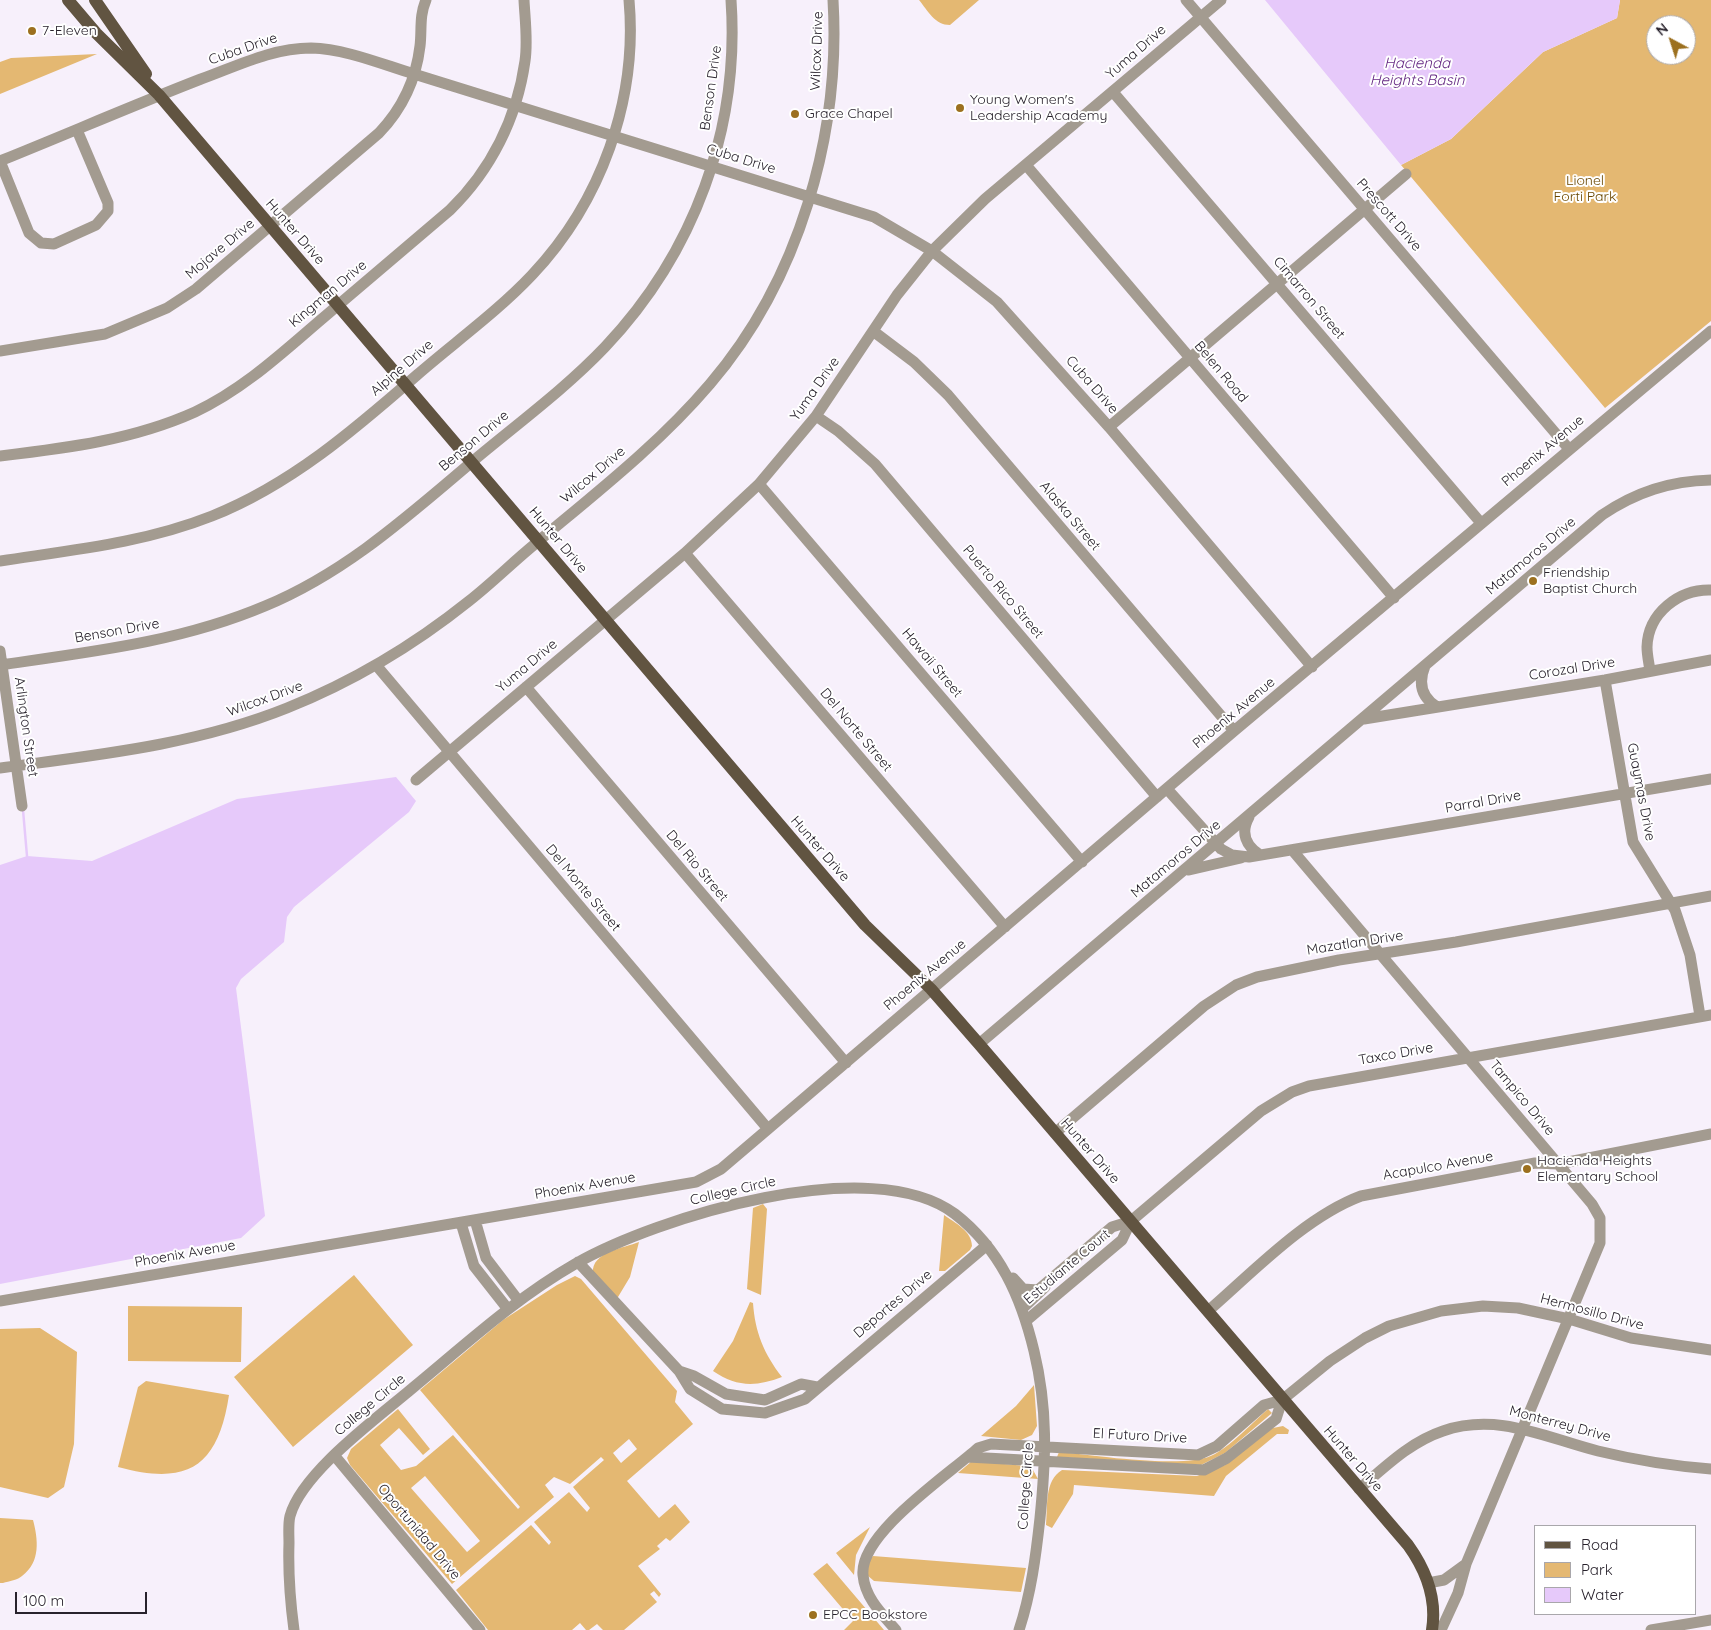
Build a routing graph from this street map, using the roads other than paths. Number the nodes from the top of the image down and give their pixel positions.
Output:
1 (68, 0) edge
2 (94, 0) edge
3 (426, 0) edge
4 (524, 0) edge
5 (629, 0) edge
6 (731, 0) edge
7 (833, 0) edge
8 (1186, 0) edge
9 (1221, 0) edge
10 (1201, 17) junction
11 (414, 74) junction
12 (1113, 92) junction
13 (160, 95) junction
14 (514, 105) junction
15 (77, 130) junction
16 (613, 137) junction
17 (0, 161) edge
18 (1026, 165) junction
19 (712, 166) junction
20 (1406, 174) dead end
21 (810, 196) junction
22 (1364, 210) junction
23 (270, 226) junction
24 (932, 251) junction
25 (1277, 283) junction
26 (338, 305) junction
27 (873, 331) junction
28 (1711, 331) edge
29 (0, 351) edge
30 (1189, 358) junction
31 (406, 385) junction
32 (816, 416) junction
33 (1109, 427) junction
34 (1569, 450) junction
35 (0, 456) edge
36 (472, 462) junction
37 (1711, 480) edge
38 (759, 484) junction
39 (1481, 523) junction
40 (539, 541) junction
41 (685, 553) junction
42 (0, 561) edge
43 (1711, 590) edge
44 (1394, 598) junction
45 (605, 619) junction
46 (0, 651) edge
47 (1711, 660) edge
48 (1, 665) edge
49 (376, 665) junction
50 (1312, 666) junction
51 (1425, 666) junction
52 (1650, 671) junction
53 (1605, 680) junction
54 (526, 687) junction
55 (1391, 696) junction
56 (1437, 707) junction
57 (1420, 710) junction
58 (1362, 719) junction
59 (1234, 732) junction
60 (449, 752) junction
61 (16, 766) junction
62 (0, 768) edge
63 (416, 780) dead end
64 (1711, 780) edge
65 (1168, 790) junction
66 (1625, 794) junction
67 (1158, 797) junction
68 (22, 806) dead end
69 (1251, 814) junction
70 (1217, 845) junction
71 (1293, 851) junction
72 (1255, 856) junction
73 (1082, 862) junction
74 (1184, 871) junction
75 (1711, 896) edge
76 (1672, 902) junction
77 (1005, 927) junction
78 (1380, 954) junction
79 (931, 989) junction
80 (1706, 1015) edge
81 (979, 1044) junction
82 (1467, 1056) junction
83 (846, 1063) junction
84 (768, 1129) junction
85 (1055, 1133) junction
86 (1711, 1134) edge
87 (1558, 1164) junction
88 (475, 1220) junction
89 (1131, 1221) junction
90 (461, 1223) junction
91 (987, 1245) junction
92 (578, 1262) junction
93 (1005, 1269) junction
94 (1048, 1284) junction
95 (0, 1300) edge
96 (518, 1300) junction
97 (507, 1308) junction
98 (1023, 1308) junction
99 (1208, 1311) junction
100 (1568, 1319) junction
101 (1027, 1320) junction
102 (1711, 1350) edge
103 (1282, 1400) junction
104 (1523, 1428) junction
105 (1045, 1445) junction
106 (334, 1455) junction
107 (968, 1457) junction
108 (1046, 1462) junction
109 (1711, 1469) edge
110 (1359, 1489) junction
111 (1466, 1564) junction
112 (1428, 1583) junction
113 (1711, 1620) edge
114 (294, 1630) edge
115 (480, 1630) edge
116 (896, 1630) edge
117 (1019, 1630) edge
118 (1432, 1630) edge
119 (1440, 1630) edge
120 (1651, 1630) edge

1 - 13 main road, Hunter Drive
2 - 13 main road, Hunter Drive
3 - 11 street, Mojave Drive
4 - 14 street, Kingman Drive
5 - 16 street, Alpine Drive
6 - 19 street, Benson Drive
7 - 21 street, Wilcox Drive
8 - 10 street, Prescott Drive
9 - 10 street, Yuma Drive
10 - 12 street, Yuma Drive
10 - 22 street, Prescott Drive
11 - 13 street, Cuba Drive
11 - 14 street, Cuba Drive
11 - 23 street, Mojave Drive
12 - 18 street, Yuma Drive
12 - 25 street, Cimarron Street
13 - 15 street, Cuba Drive
13 - 23 main road, Hunter Drive
14 - 16 street, Cuba Drive
14 - 26 street, Kingman Drive
15 - 17 street, Cuba Drive
15 - 17 street
16 - 19 street, Cuba Drive
16 - 31 street, Alpine Drive
18 - 24 street, Yuma Drive
18 - 30 street, Belen Road
19 - 21 street, Cuba Drive
19 - 36 street, Benson Drive
20 - 22 street
21 - 24 street, Cuba Drive
21 - 40 street, Wilcox Drive
22 - 25 street
22 - 34 street, Prescott Drive
23 - 26 main road, Hunter Drive
23 - 29 street, Mojave Drive
24 - 27 street, Yuma Drive
24 - 33 street, Cuba Drive
25 - 30 street
25 - 39 street, Cimarron Street
26 - 31 main road, Hunter Drive
26 - 35 street, Kingman Drive
27 - 32 street, Yuma Drive
27 - 59 street, Alaska Street
28 - 34 street, Phoenix Avenue
30 - 33 street
30 - 44 street, Belen Road
31 - 36 main road, Hunter Drive
31 - 42 street, Alpine Drive
32 - 38 street, Yuma Drive
32 - 67 street, Puerto Rico Street
33 - 50 street, Cuba Drive
34 - 39 street, Phoenix Avenue
36 - 40 main road, Hunter Drive
36 - 48 street, Benson Drive
37 - 51 street, Matamoros Drive
38 - 41 street, Yuma Drive
38 - 73 street, Hawaii Street
39 - 44 street, Phoenix Avenue
40 - 45 main road, Hunter Drive
40 - 49 street, Wilcox Drive
41 - 45 street, Yuma Drive
41 - 77 street, Del Norte Street
43 - 52 street
44 - 50 street, Phoenix Avenue
45 - 54 street, Yuma Drive
45 - 79 main road, Hunter Drive
46 - 48 street, Arlington Street
47 - 52 street, Corozal Drive
48 - 61 street, Arlington Street
49 - 60 street, Del Monte Street
49 - 61 street, Wilcox Drive
50 - 59 street, Phoenix Avenue
51 - 55 street, Matamoros Drive
51 - 56 street
52 - 53 street, Corozal Drive
53 - 56 street, Corozal Drive
53 - 66 street, Guaymas Drive
54 - 60 street, Yuma Drive
54 - 83 street, Del Rio Street
55 - 57 street
55 - 58 street, Matamoros Drive
56 - 57 street, Corozal Drive
57 - 58 street, Corozal Drive
58 - 69 street, Matamoros Drive
59 - 65 street, Phoenix Avenue
60 - 63 street, Yuma Drive
60 - 84 street, Del Monte Street
61 - 62 street, Wilcox Drive
61 - 68 street, Arlington Street
64 - 66 street, Parral Drive
65 - 67 street, Phoenix Avenue
65 - 70 street
66 - 71 street, Parral Drive
66 - 76 street, Guaymas Drive
67 - 73 street, Phoenix Avenue
69 - 70 street, Matamoros Drive
69 - 72 street
70 - 72 street, Parral Drive
70 - 74 street, Matamoros Drive
71 - 72 street, Parral Drive
71 - 78 street, Tampico Drive
72 - 74 street, Parral Drive
73 - 77 street, Phoenix Avenue
74 - 81 street, Matamoros Drive
75 - 76 street, Mazatlan Drive
76 - 78 street, Mazatlan Drive
76 - 80 street, Guaymas Drive
77 - 79 street, Phoenix Avenue
78 - 82 street, Tampico Drive
78 - 85 street, Mazatlan Drive
79 - 81 main road, Hunter Drive
79 - 83 street, Phoenix Avenue
80 - 82 street, Taxco Drive
81 - 85 main road, Hunter Drive
82 - 87 street, Tampico Drive
82 - 89 street, Taxco Drive
83 - 84 street, Phoenix Avenue
84 - 88 street, Phoenix Avenue
85 - 89 main road, Hunter Drive
86 - 87 street, Acapulco Avenue
87 - 99 street, Acapulco Avenue
87 - 100 street, Tampico Drive
88 - 90 street, Phoenix Avenue
88 - 96 street
89 - 94 street, Estudiante Court
89 - 99 main road, Hunter Drive
89 - 101 street, Estudiante Court
90 - 95 street, Phoenix Avenue
90 - 97 street
91 - 92 street, College Circle
91 - 92 street, Deportes Drive
91 - 93 street, College Circle
92 - 96 street, College Circle
93 - 94 street, Estudiante Court
93 - 98 street, College Circle
94 - 98 street, Estudiante Court
96 - 97 street, College Circle
97 - 106 street, College Circle
98 - 101 street, College Circle
99 - 103 main road, Hunter Drive
100 - 102 street, Hermosillo Drive
100 - 103 street, Hermosillo Drive
100 - 104 street, Tampico Drive
101 - 105 street, College Circle
103 - 105 street, El Futuro Drive
103 - 108 street
103 - 110 main road, Hunter Drive
104 - 109 street, Monterrey Drive
104 - 110 street, Monterrey Drive
104 - 111 street, Tampico Drive
105 - 107 street, El Futuro Drive
105 - 108 street, College Circle
106 - 114 street, College Circle
106 - 115 street, Oportunidad Drive
107 - 108 street
107 - 116 street, El Futuro Drive
108 - 117 street, College Circle
110 - 112 main road, Hunter Drive
111 - 112 street
111 - 119 street, Tampico Drive
112 - 118 main road, Hunter Drive
113 - 120 street

